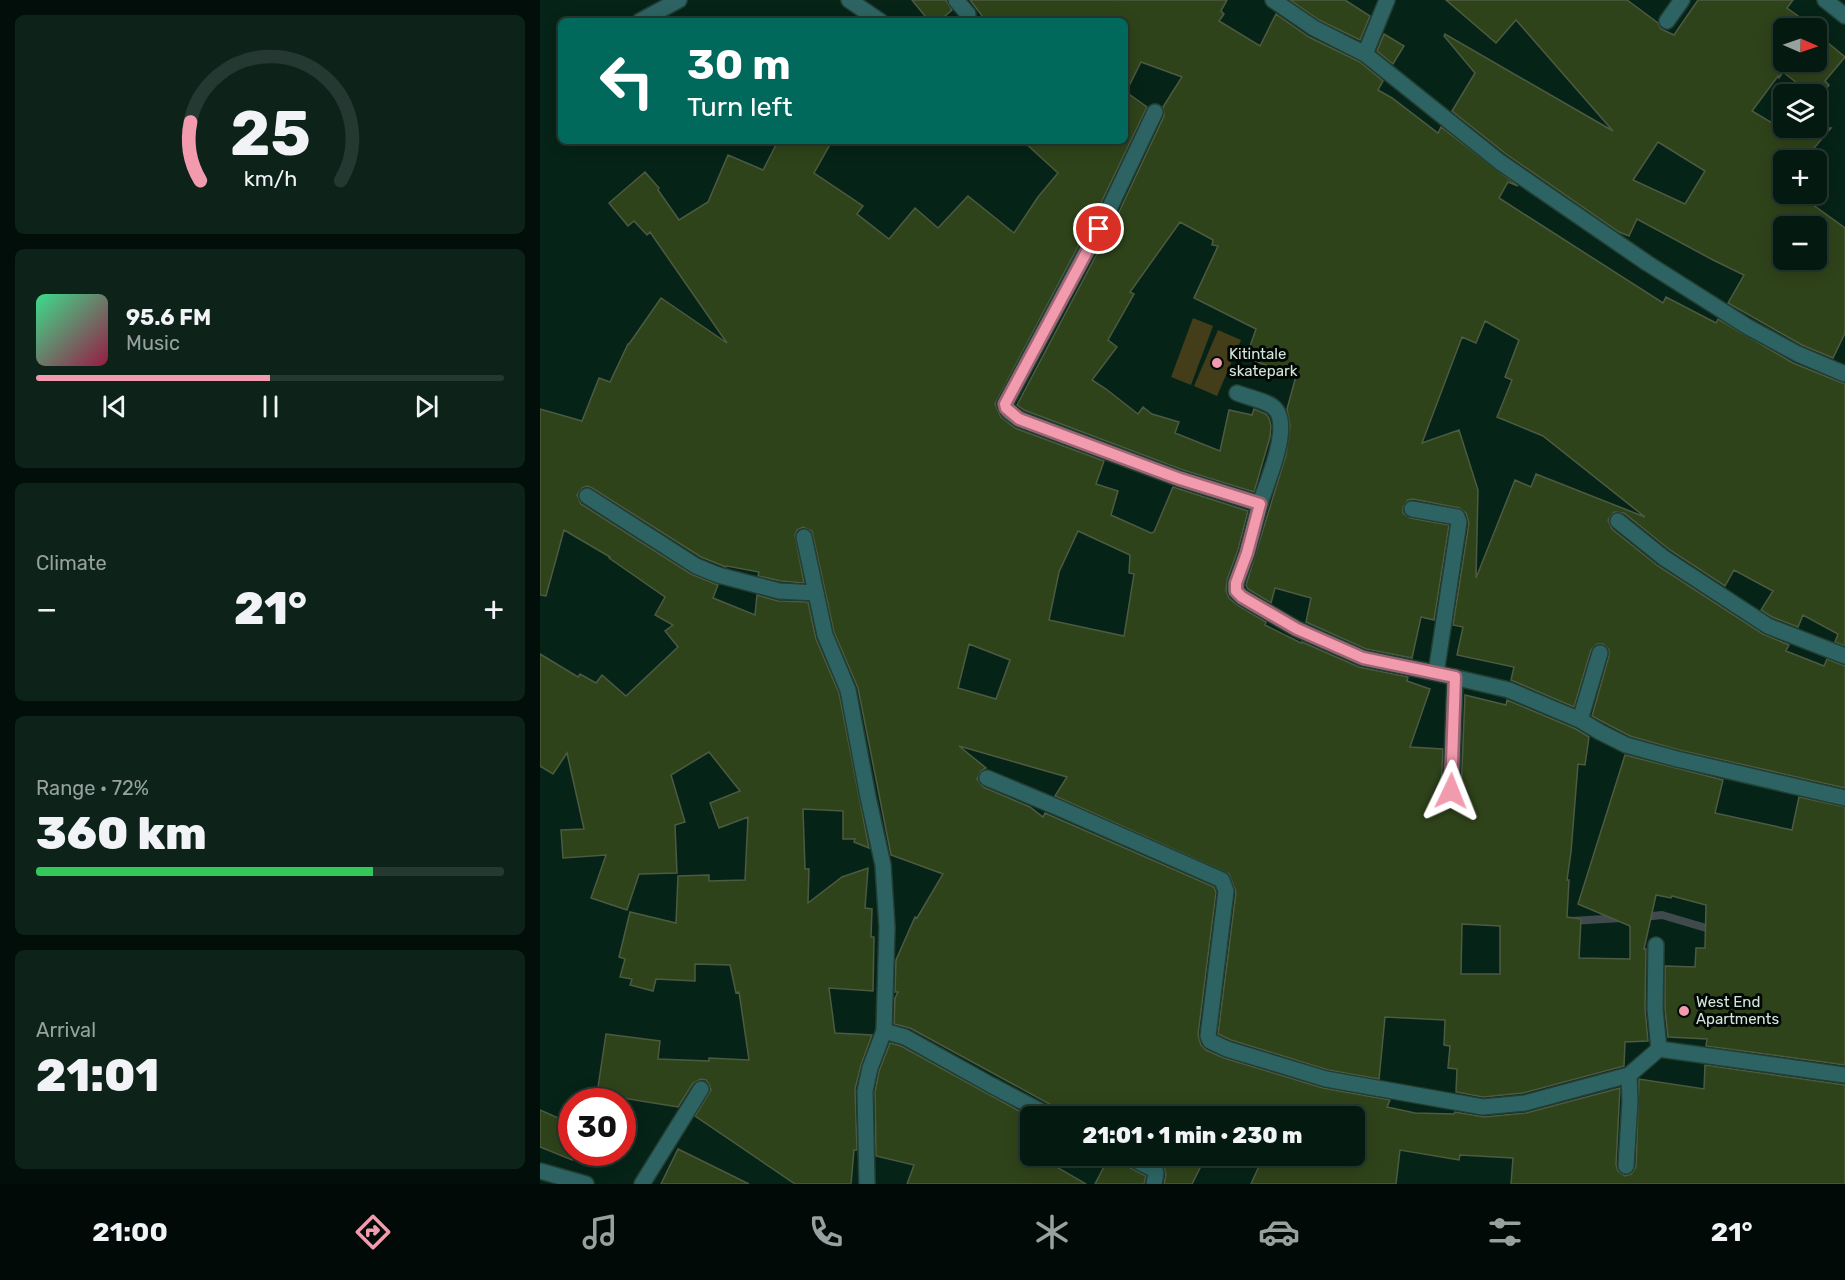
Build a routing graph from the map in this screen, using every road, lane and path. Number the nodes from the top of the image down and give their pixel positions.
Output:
1 (679, 0) edge
2 (956, 0) edge
3 (1273, 0) edge
4 (1387, 0) edge
5 (1682, 0) edge
6 (1825, 0) edge
7 (860, 3) edge
8 (969, 14) dead end
9 (1845, 16) edge
10 (646, 18) edge
11 (877, 18) edge
12 (1667, 21) dead end
13 (1365, 54) junction
14 (1155, 112) dead end
15 (1845, 374) edge
16 (1237, 393) dead end
17 (588, 496) dead end
18 (1260, 504) junction
19 (1412, 509) dead end
20 (1618, 521) dead end
21 (804, 537) dead end
22 (816, 593) junction
23 (1600, 653) dead end
24 (1845, 656) edge
25 (1436, 673) junction
26 (1455, 677) junction
27 (1580, 720) junction
28 (987, 778) dead end
29 (1451, 791) dead end
30 (1845, 798) edge
31 (1656, 945) dead end
32 (884, 1031) junction
33 (1659, 1050) junction
34 (1629, 1075) junction
35 (1845, 1075) edge
36 (701, 1089) dead end
37 (1031, 1106) edge
38 (1147, 1166) edge
39 (1626, 1166) dead end
40 (540, 1172) edge
41 (586, 1184) edge
42 (642, 1184) edge
43 (867, 1184) edge
44 (1154, 1184) edge

1 - 10 street
2 - 8 street
3 - 13 street
4 - 13 street
5 - 12 street
6 - 9 street
7 - 11 street
13 - 15 street
14 - 18 street
16 - 18 street
17 - 22 street
18 - 25 street
19 - 25 street
20 - 24 street
21 - 22 street
22 - 32 street
23 - 27 street
25 - 26 street
26 - 27 street
26 - 29 street
27 - 30 street
28 - 34 street
31 - 33 street
32 - 37 street
32 - 43 street
33 - 34 street
33 - 35 street
34 - 39 street
36 - 42 street
38 - 44 street
40 - 41 street

